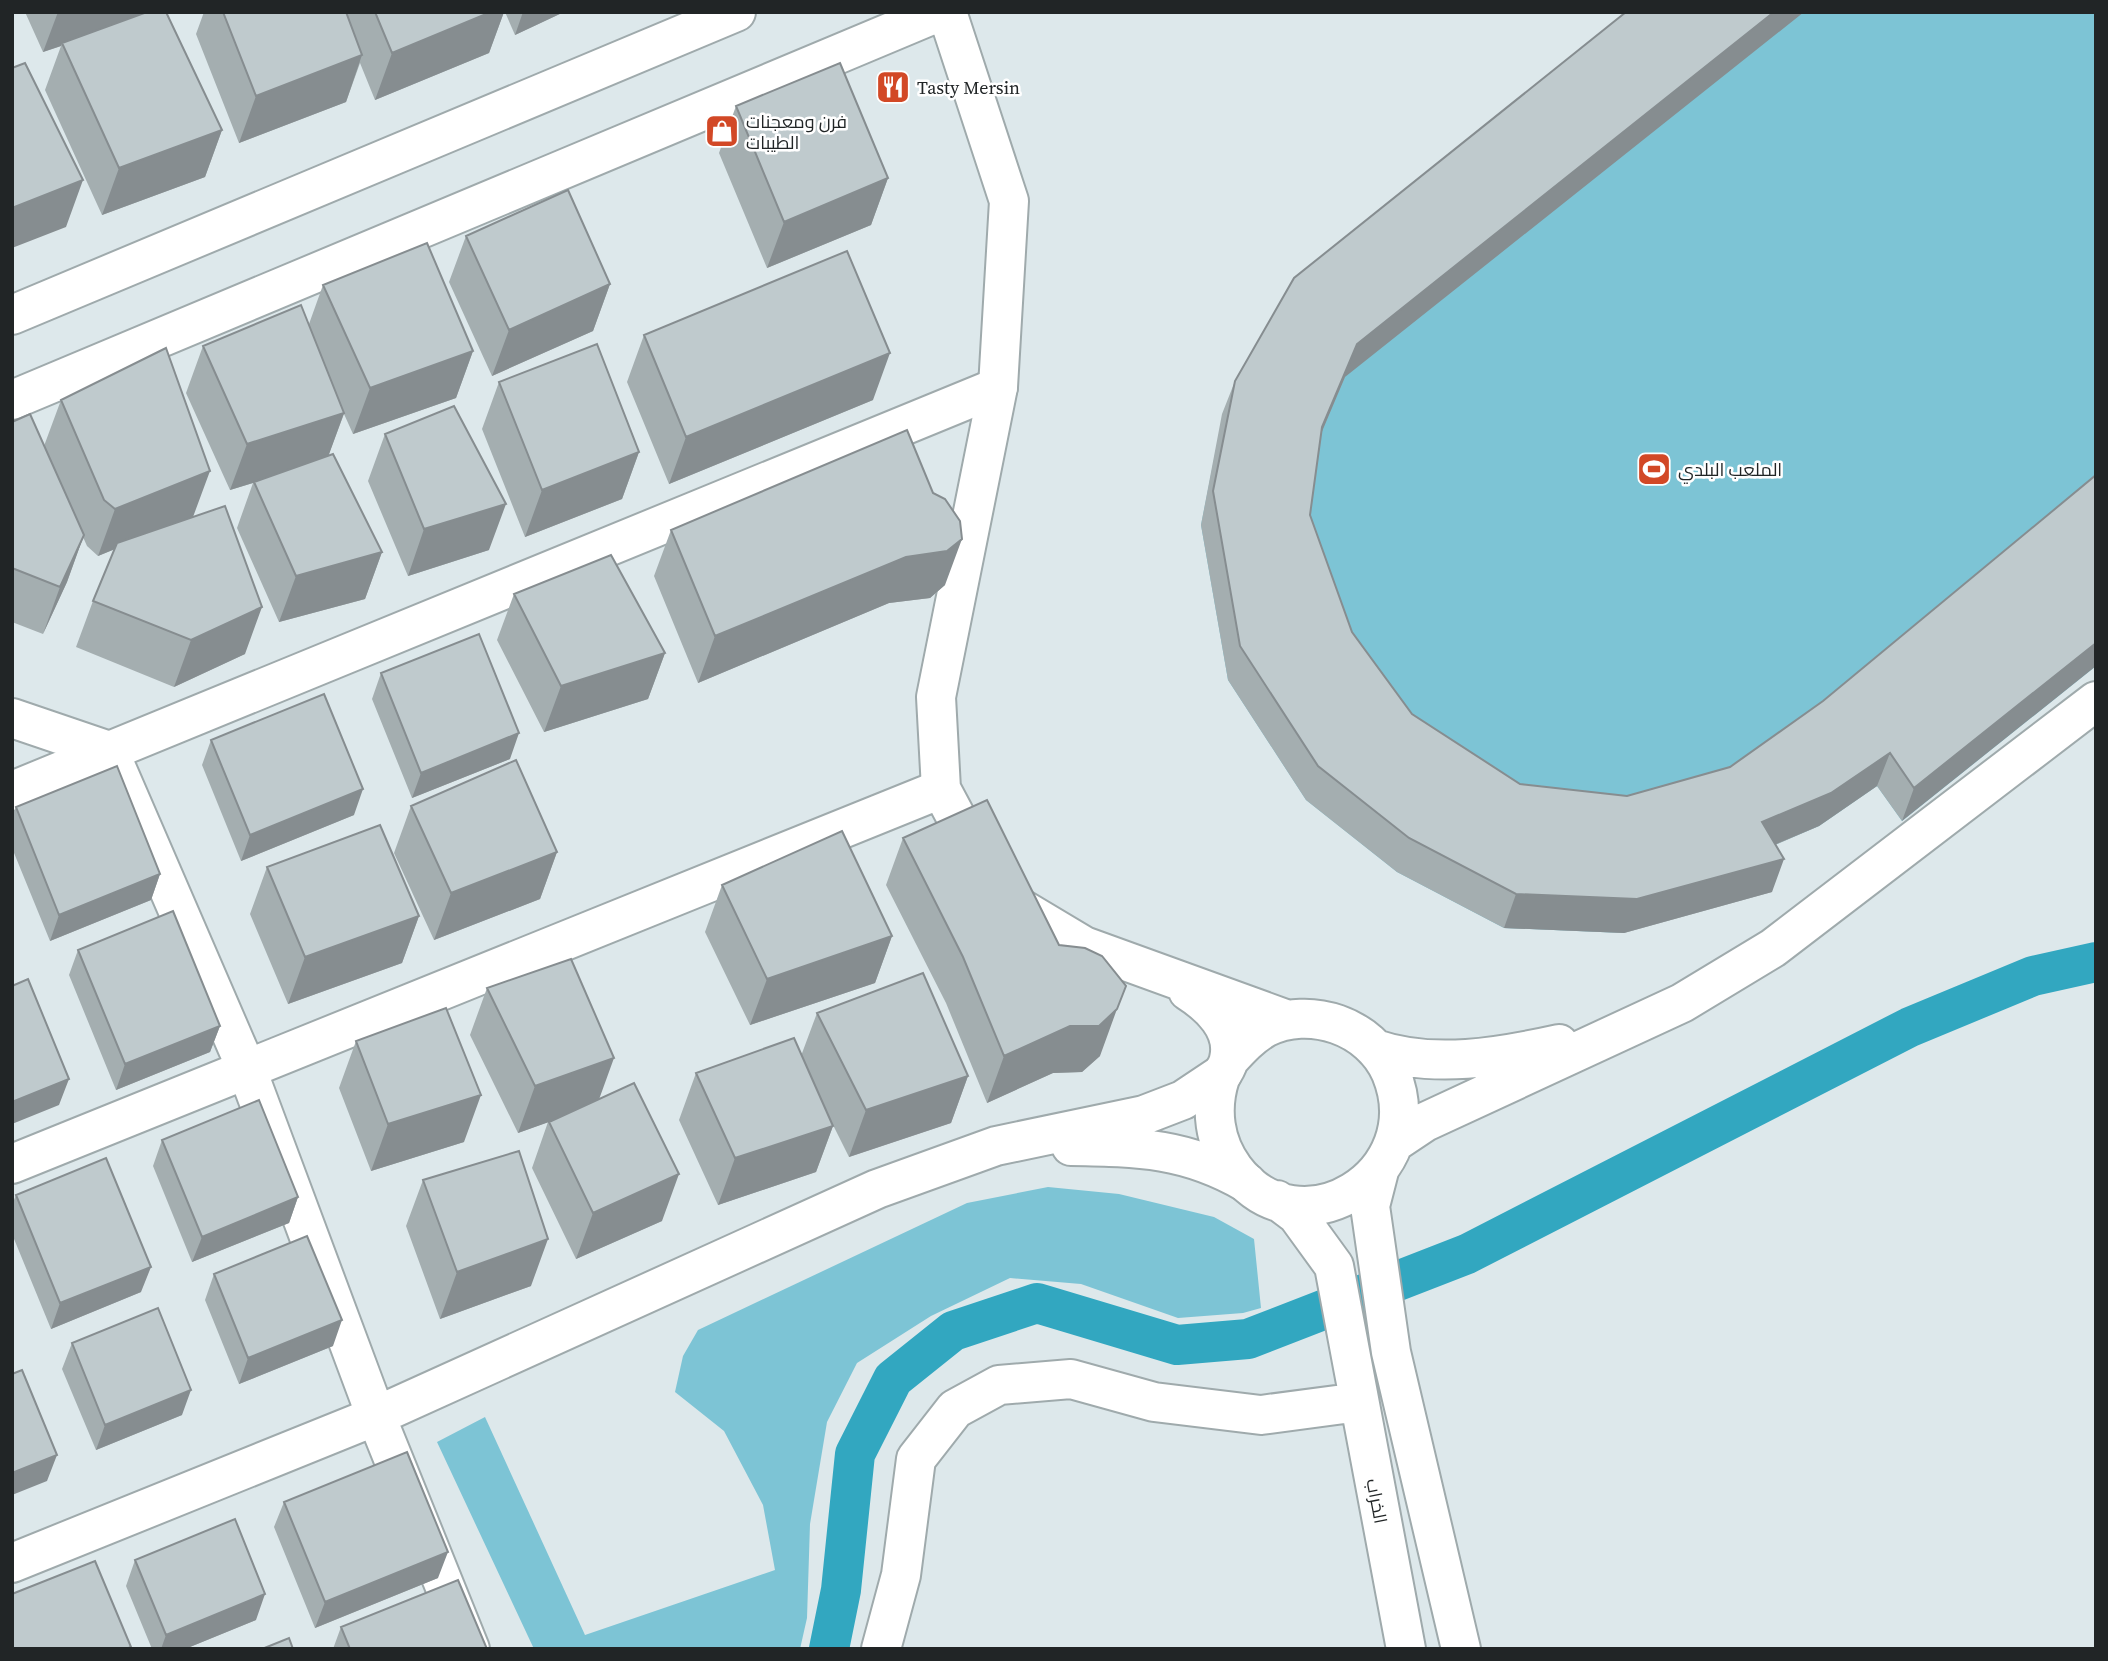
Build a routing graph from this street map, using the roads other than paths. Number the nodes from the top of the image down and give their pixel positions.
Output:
1 (736, 12) edge
2 (939, 12) edge
3 (947, 12) edge
4 (12, 315) edge
5 (998, 387) junction
6 (12, 400) edge
7 (2096, 701) edge
8 (12, 718) edge
9 (109, 751) junction
10 (941, 789) junction
11 (12, 791) edge
12 (1174, 981) junction
13 (1289, 1020) junction
14 (1619, 1031) junction
15 (1375, 1049) junction
16 (1225, 1067) junction
17 (247, 1070) junction
18 (996, 1146) junction
19 (1387, 1157) junction
20 (12, 1164) edge
21 (1262, 1192) junction
22 (1359, 1402) junction
23 (376, 1416) junction
24 (12, 1563) edge
25 (470, 1649) edge
26 (881, 1649) edge
27 (1406, 1649) edge
28 (1461, 1649) edge

1 - 4 main road
2 - 6 main road
3 - 5 main road
5 - 9 main road
5 - 10 main road
7 - 14 main road
8 - 9 main road
9 - 11 main road
9 - 17 main road
10 - 12 main road
10 - 17 main road
12 - 13 main road
12 - 16 main road
13 - 15 main road
13 - 16 main road
14 - 15 main road
14 - 19 main road
15 - 19 main road
16 - 18 main road
16 - 21 main road
17 - 20 main road
17 - 23 main road
18 - 21 main road
18 - 23 main road
19 - 21 main road
19 - 28 main road
21 - 22 main road, الخراب
22 - 26 main road
22 - 27 main road, الخراب
23 - 24 main road
23 - 25 main road

